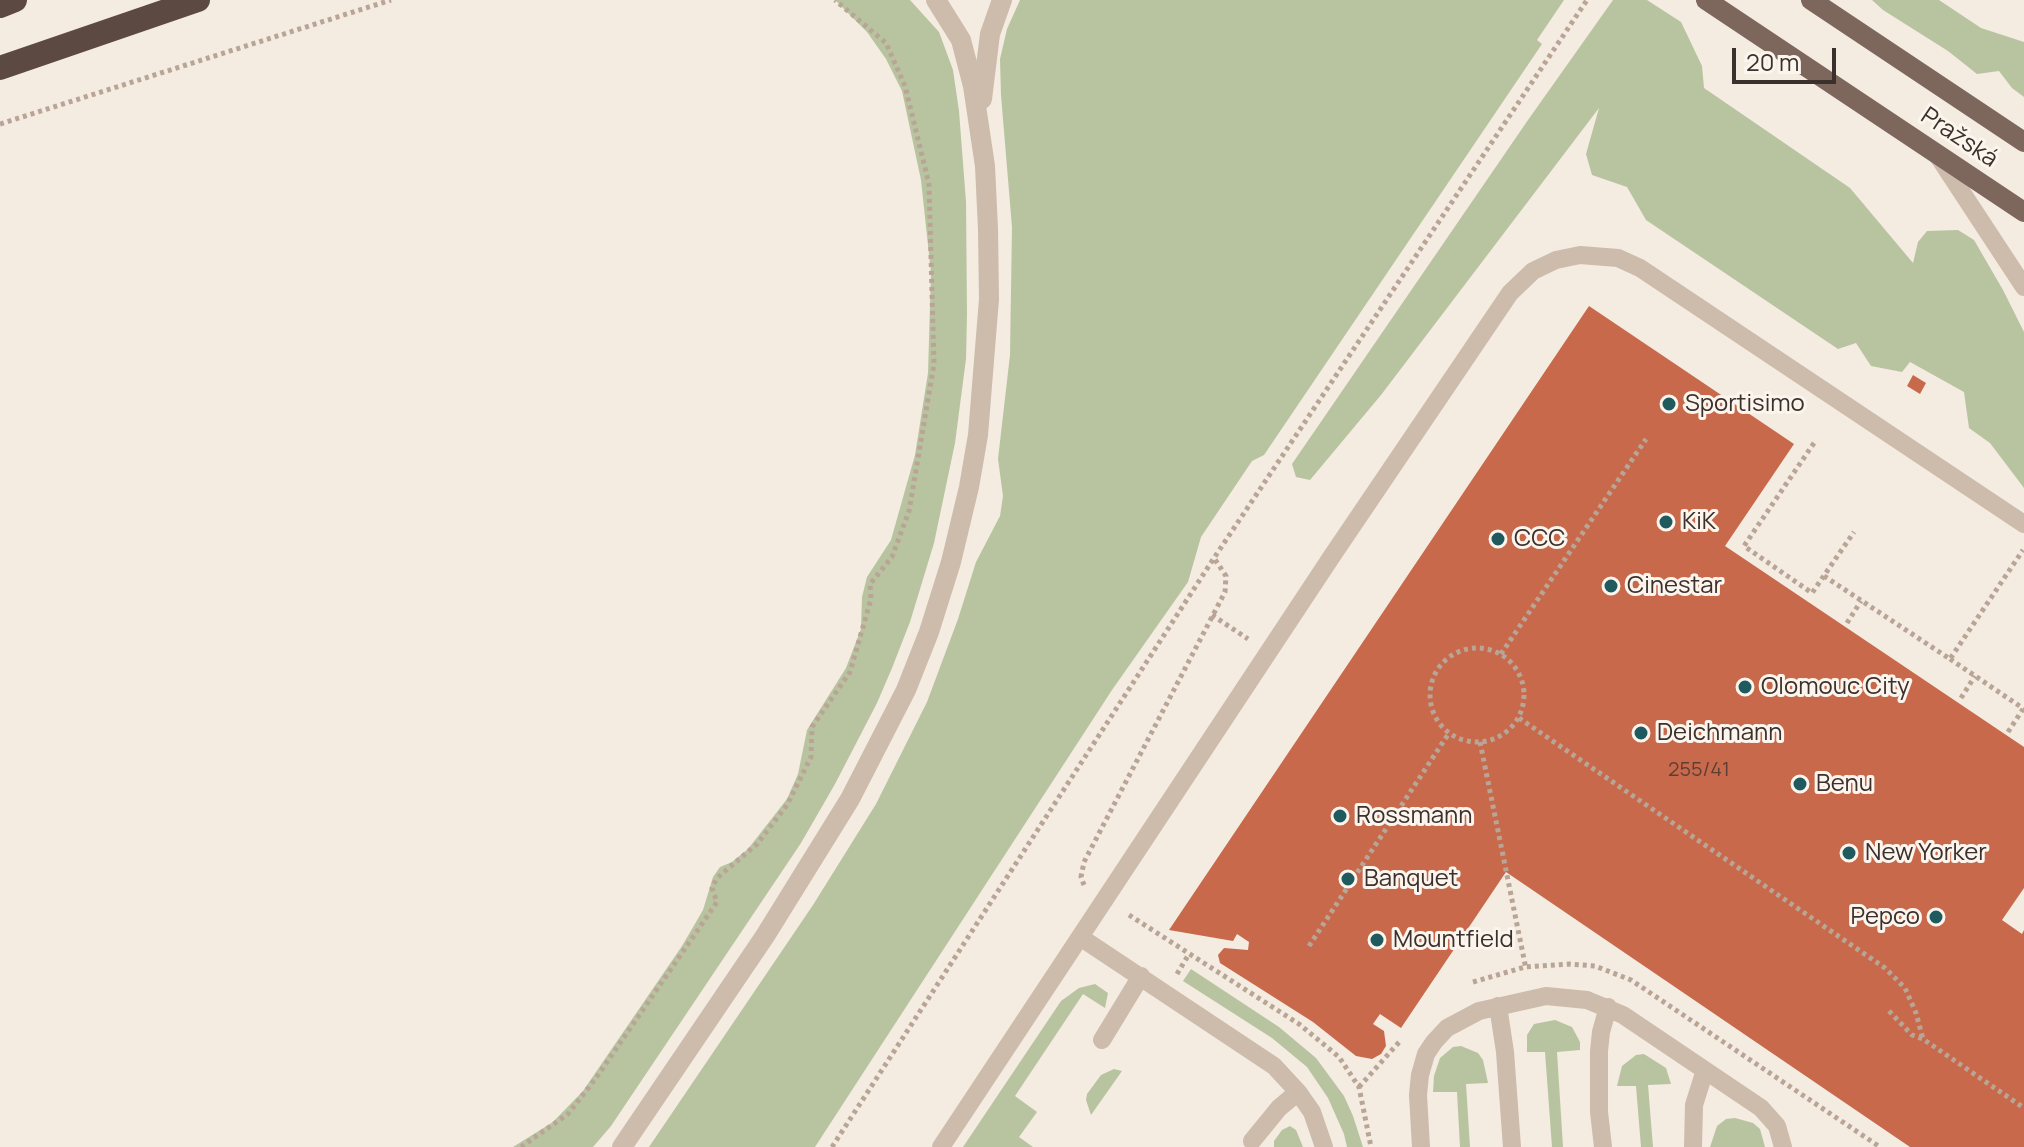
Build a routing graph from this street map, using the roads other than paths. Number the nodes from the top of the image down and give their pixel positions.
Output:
1 (15, 0) edge
2 (198, 0) edge
3 (936, 0) edge
4 (1002, 0) edge
5 (1706, 0) edge
6 (1811, 0) edge
7 (0, 6) edge
8 (0, 68) edge
9 (980, 123) junction
10 (2024, 142) edge
11 (1936, 154) junction
12 (2024, 212) edge
13 (2024, 287) edge
14 (2024, 524) edge
15 (1080, 937) junction
16 (1141, 976) junction
17 (1498, 1006) junction
18 (1608, 1007) junction
19 (1102, 1040) dead end
20 (1705, 1070) junction
21 (1298, 1092) junction
22 (1252, 1141) dead end
23 (622, 1147) edge
24 (941, 1147) edge
25 (1324, 1147) edge
26 (1421, 1147) edge
27 (1512, 1147) edge
28 (1603, 1147) edge
29 (1693, 1147) edge
30 (1783, 1147) edge

1 - 7 highway
2 - 8 highway
3 - 9 street
4 - 9 street
5 - 11 main road, Pražská
6 - 10 main road, Pražská
9 - 23 street
11 - 12 main road, Pražská
11 - 13 lane
14 - 15 lane
15 - 16 lane
15 - 24 lane
16 - 19 lane
16 - 21 lane
17 - 18 lane
17 - 26 lane
17 - 27 lane
18 - 20 lane
18 - 28 lane
20 - 29 lane
20 - 30 lane
21 - 22 lane
21 - 25 lane

